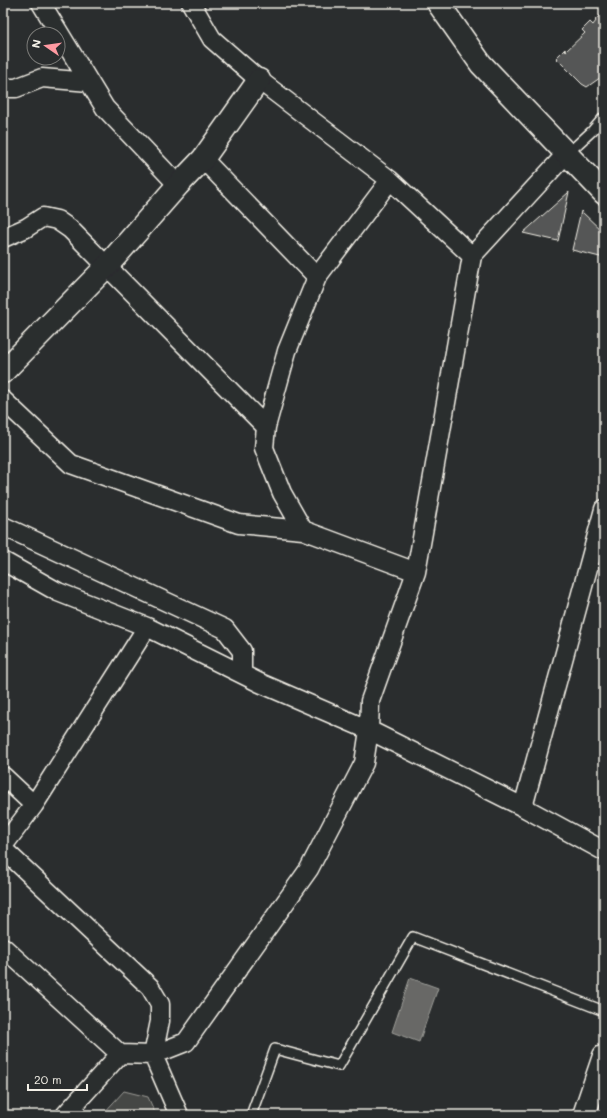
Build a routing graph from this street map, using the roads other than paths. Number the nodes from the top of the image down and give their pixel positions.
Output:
1 (41, 3) edge
2 (192, 3) edge
3 (438, 3) edge
4 (259, 80) junction
5 (89, 82) junction
6 (3, 88) edge
7 (604, 117) edge
8 (566, 154) junction
9 (203, 159) junction
10 (390, 180) junction
11 (178, 185) junction
12 (604, 193) edge
13 (3, 238) edge
14 (472, 256) junction
15 (107, 266) junction
16 (317, 277) junction
17 (3, 372) edge
18 (3, 400) edge
19 (266, 427) junction
20 (604, 510) edge
21 (3, 526) edge
22 (303, 530) junction
23 (3, 561) edge
24 (416, 572) junction
25 (147, 626) junction
26 (242, 674) junction
27 (369, 730) junction
28 (3, 776) edge
29 (34, 805) junction
30 (522, 807) junction
31 (3, 846) edge
32 (3, 849) edge
33 (604, 851) edge
34 (3, 947) edge
35 (604, 1011) edge
36 (120, 1054) junction
37 (153, 1055) junction
38 (604, 1056) edge
39 (65, 1115) edge
40 (179, 1115) edge
41 (252, 1115) edge
42 (584, 1115) edge

1 - 5 street
2 - 4 street
3 - 8 street
4 - 9 street
4 - 10 street
5 - 6 street
5 - 11 street
7 - 8 lane
8 - 12 street
8 - 14 street
9 - 11 street
9 - 16 street
10 - 14 street
10 - 16 street
11 - 15 street
13 - 15 street
14 - 24 street
15 - 17 street
15 - 19 street
16 - 19 street
18 - 22 street
19 - 22 street
20 - 30 street
21 - 26 street
22 - 24 street
23 - 25 street
24 - 27 street
25 - 26 street
25 - 29 street
26 - 27 street
27 - 30 street
27 - 37 street
28 - 29 street
29 - 31 street
30 - 33 street
32 - 37 street
34 - 36 street
35 - 41 lane
36 - 37 street
36 - 39 street
37 - 40 street
38 - 42 street

